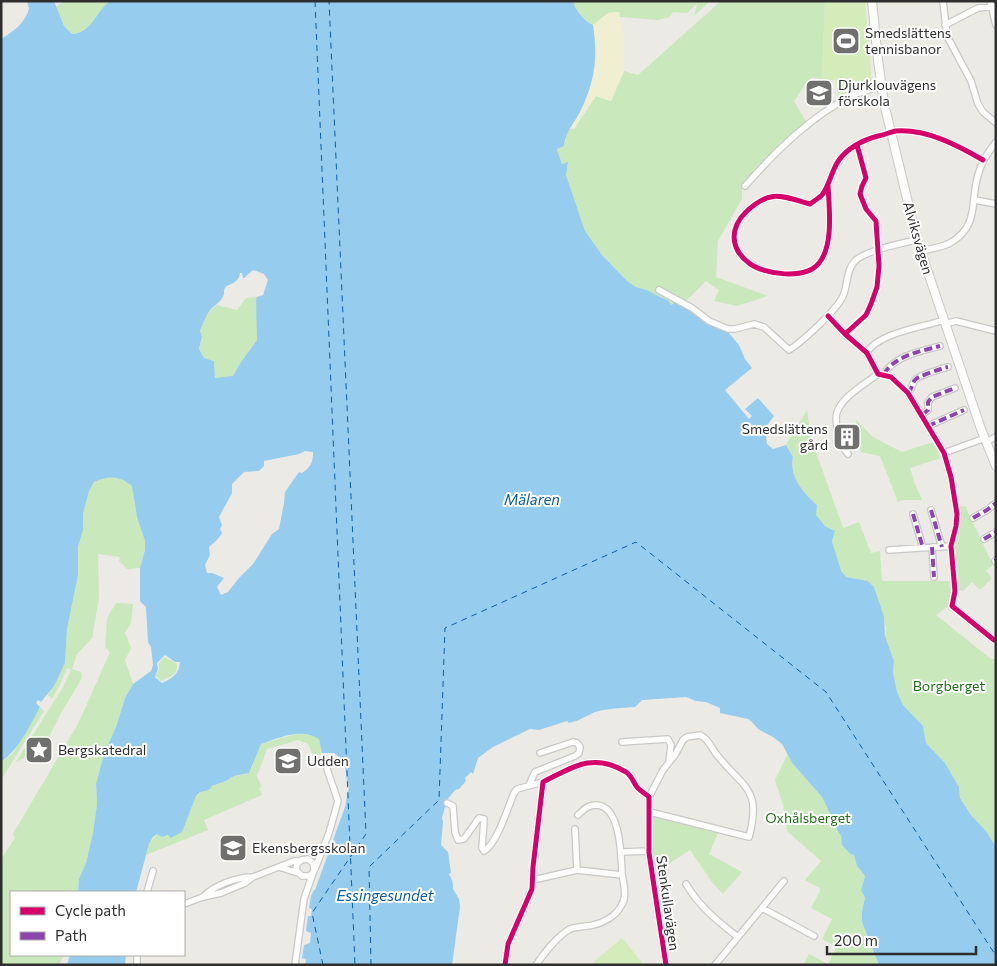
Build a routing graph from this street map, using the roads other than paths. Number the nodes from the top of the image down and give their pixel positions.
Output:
1 (872, 1) edge
2 (944, 1) edge
3 (992, 4) edge
4 (945, 24) junction
5 (996, 25) edge
6 (881, 86) junction
7 (996, 123) edge
8 (890, 133) junction
9 (996, 142) edge
10 (983, 160) junction
11 (828, 185) junction
12 (745, 186) dead end
13 (975, 200) junction
14 (996, 204) edge
15 (917, 240) junction
16 (920, 252) junction
17 (659, 290) dead end
18 (828, 316) junction
19 (944, 322) junction
20 (996, 331) edge
21 (940, 346) dead end
22 (868, 353) junction
23 (948, 368) dead end
24 (881, 374) junction
25 (954, 388) dead end
26 (908, 393) junction
27 (964, 410) dead end
28 (922, 415) junction
29 (928, 426) junction
30 (996, 437) edge
31 (986, 440) junction
32 (944, 453) junction
33 (848, 454) dead end
34 (996, 466) edge
35 (996, 503) edge
36 (932, 510) dead end
37 (913, 514) dead end
38 (973, 518) dead end
39 (996, 532) edge
40 (984, 539) dead end
41 (951, 546) junction
42 (932, 547) junction
43 (942, 547) junction
44 (923, 548) junction
45 (889, 550) dead end
46 (934, 577) dead end
47 (994, 640) dead end
48 (622, 742) dead end
49 (540, 753) dead end
50 (668, 764) junction
51 (327, 769) dead end
52 (543, 782) junction
53 (529, 785) junction
54 (649, 797) junction
55 (446, 803) dead end
56 (650, 812) junction
57 (578, 815) dead end
58 (575, 828) dead end
59 (649, 851) junction
60 (621, 852) junction
61 (320, 855) junction
62 (308, 859) junction
63 (300, 861) junction
64 (278, 867) junction
65 (576, 870) junction
66 (153, 871) dead end
67 (314, 871) junction
68 (300, 875) junction
69 (622, 875) junction
70 (533, 880) junction
71 (784, 881) dead end
72 (686, 884) dead end
73 (308, 887) junction
74 (147, 891) edge
75 (185, 904) edge
76 (762, 908) junction
77 (814, 936) dead end
78 (738, 937) junction
79 (295, 965) edge
80 (505, 965) edge
81 (536, 965) edge
82 (666, 965) edge
83 (715, 965) edge

1 - 6 street, Alviksvägen
2 - 4 street
3 - 4 street
3 - 5 street
4 - 7 street
6 - 8 street, Alviksvägen
6 - 12 street
8 - 10 street
8 - 11 street
8 - 15 street, Alviksvägen
9 - 10 street
10 - 13 street
11 - 11 street
13 - 14 street
13 - 16 street
15 - 16 street, Alviksvägen
15 - 18 street
16 - 19 street, Alviksvägen
17 - 18 street
18 - 22 street
19 - 20 street
19 - 22 street
19 - 31 street, Alviksvägen
21 - 24 street
22 - 24 street
23 - 26 street
24 - 26 street
24 - 33 street
25 - 28 street
26 - 28 street
27 - 29 street
28 - 29 street
29 - 32 street
30 - 31 street
31 - 32 street
31 - 34 street, Alviksvägen
32 - 41 street
35 - 38 street
36 - 43 street
37 - 44 street
39 - 40 street
41 - 43 street
41 - 47 street
42 - 43 street
42 - 44 street
42 - 46 street
44 - 45 street
48 - 50 street
49 - 53 street
50 - 54 street
50 - 56 street
51 - 61 street
52 - 53 street
52 - 54 street
52 - 70 street
53 - 55 street
54 - 56 street, Stenkullavägen
56 - 59 street, Stenkullavägen
57 - 60 street
58 - 65 street
59 - 60 street
59 - 82 street, Stenkullavägen
60 - 69 street
61 - 62 street
61 - 67 street
62 - 63 street
62 - 67 street
63 - 64 street
63 - 68 street
64 - 68 street
64 - 75 street
65 - 69 street
65 - 70 street
66 - 74 street
67 - 68 street
67 - 73 street
68 - 73 street
69 - 81 street
70 - 80 street
71 - 76 street
72 - 78 street
73 - 79 street
76 - 77 street
76 - 78 street
78 - 83 street

